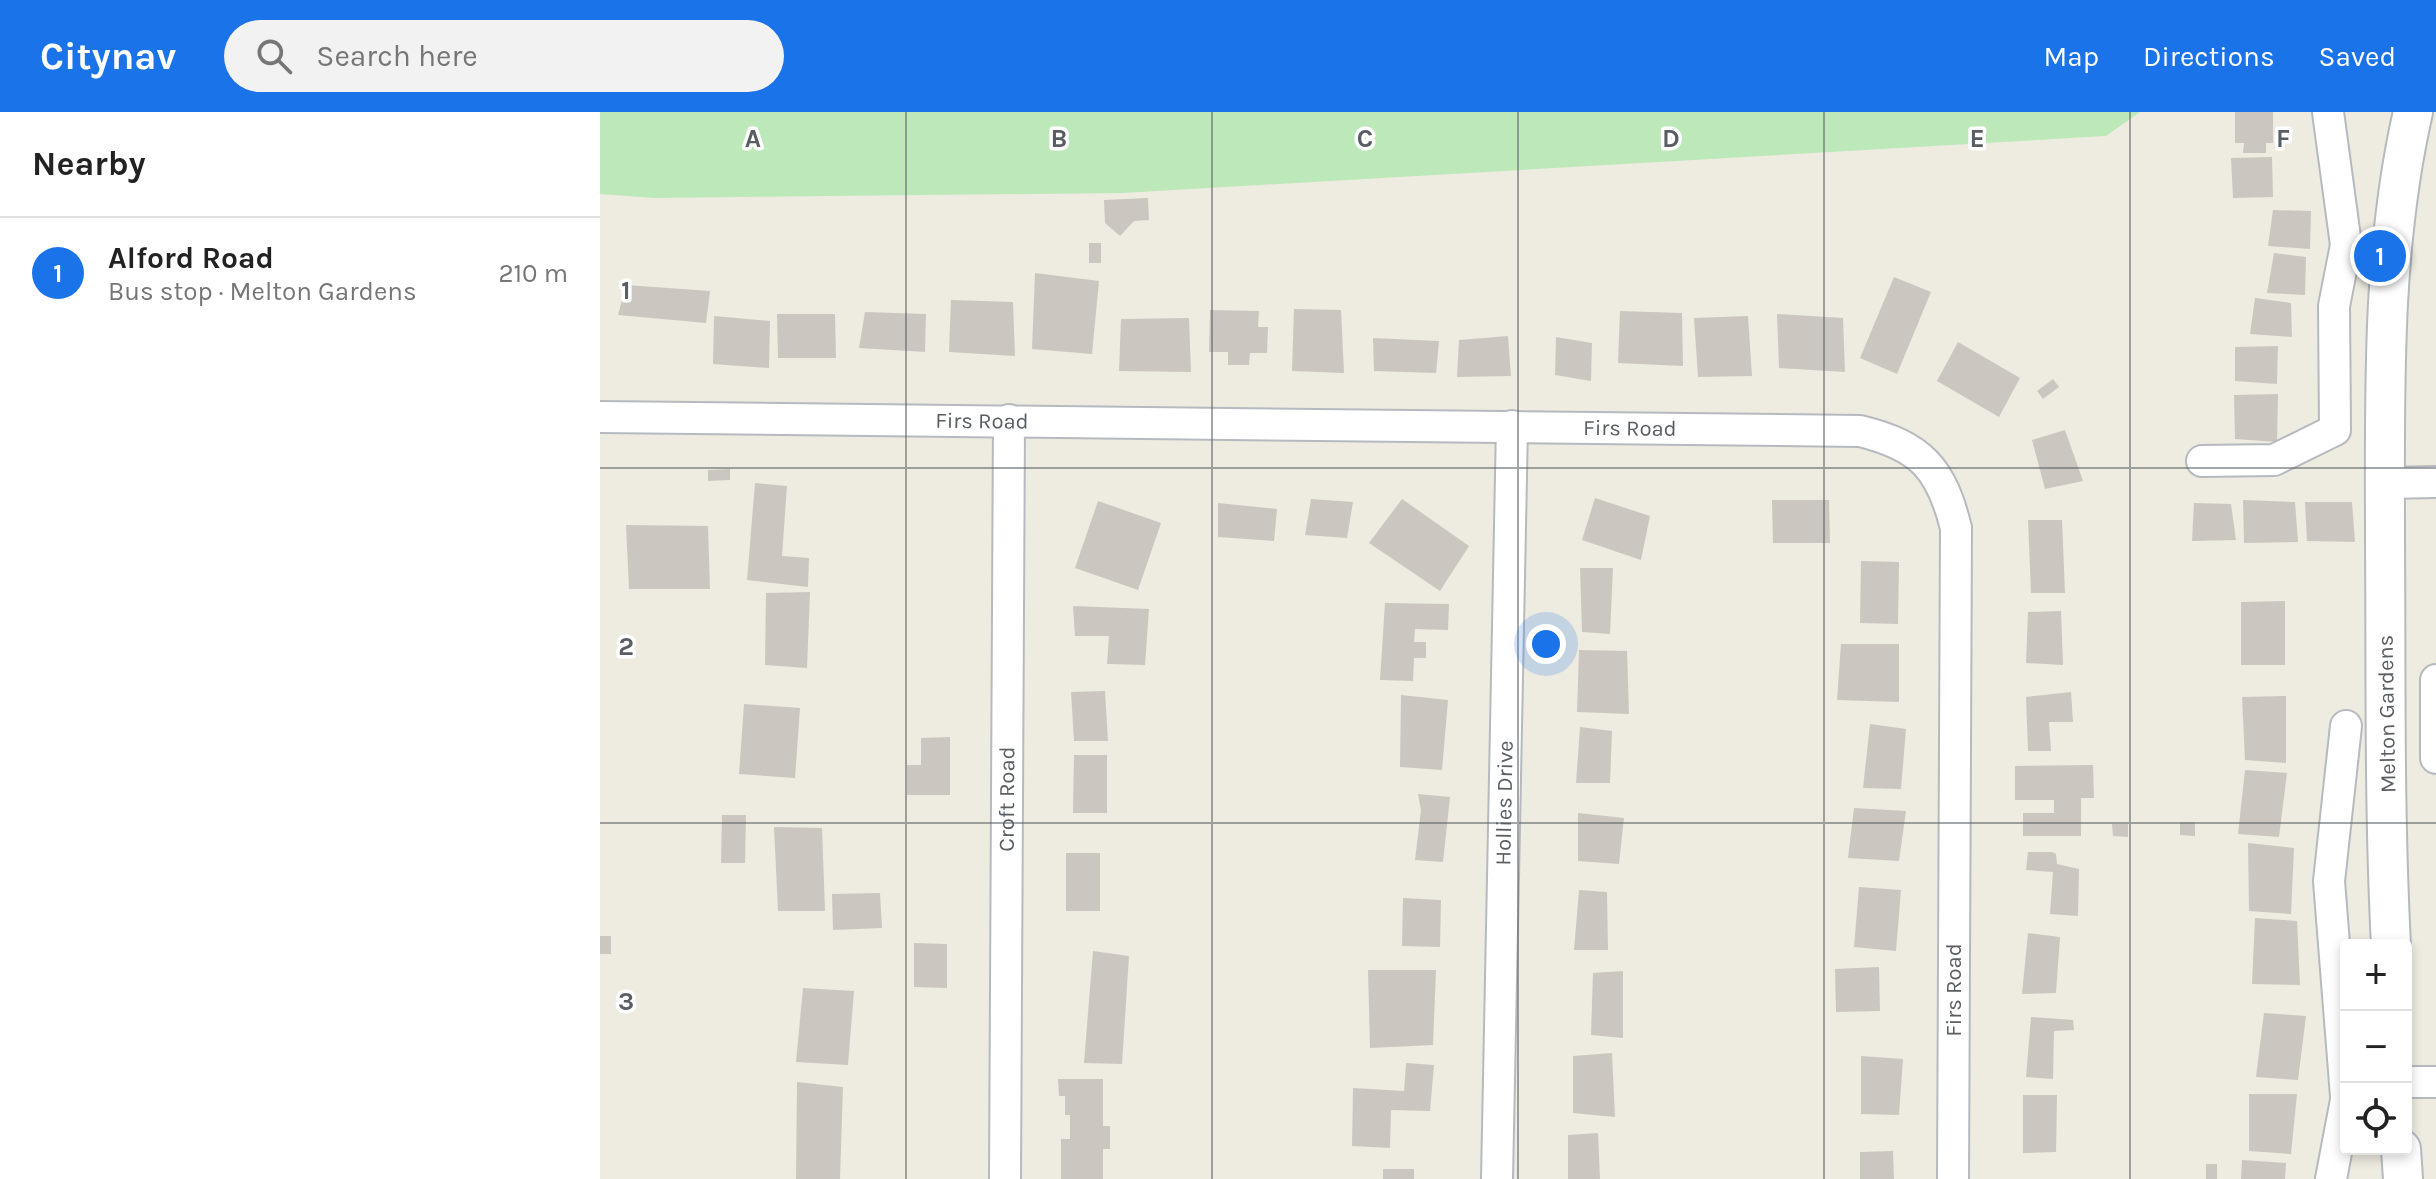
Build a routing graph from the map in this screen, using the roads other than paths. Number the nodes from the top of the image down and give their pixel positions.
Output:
1 (2328, 112) edge
2 (2413, 112) edge
3 (600, 417) edge
4 (1009, 420) junction
5 (1512, 426) junction
6 (2202, 461) dead end
7 (2436, 482) edge
8 (2385, 483) junction
9 (2436, 680) edge
10 (2346, 726) dead end
11 (2436, 742) edge
12 (2436, 758) edge
13 (2391, 939) edge
14 (2412, 1082) edge
15 (2436, 1082) edge
16 (2345, 1083) edge
17 (2340, 1130) edge
18 (2401, 1155) edge
19 (1005, 1179) edge
20 (1497, 1179) edge
21 (1953, 1179) edge
22 (2331, 1179) edge
23 (2403, 1179) edge

1 - 6 street
2 - 8 street, Melton Gardens
3 - 4 street, Firs Road
4 - 5 street, Firs Road
4 - 19 street, Croft Road
5 - 20 street, Hollies Drive
5 - 21 street, Firs Road
7 - 8 street
8 - 13 street, Melton Gardens
9 - 11 street
10 - 16 street, Melton Gardens
11 - 12 street
14 - 15 street
17 - 22 street, Melton Gardens
18 - 23 street

